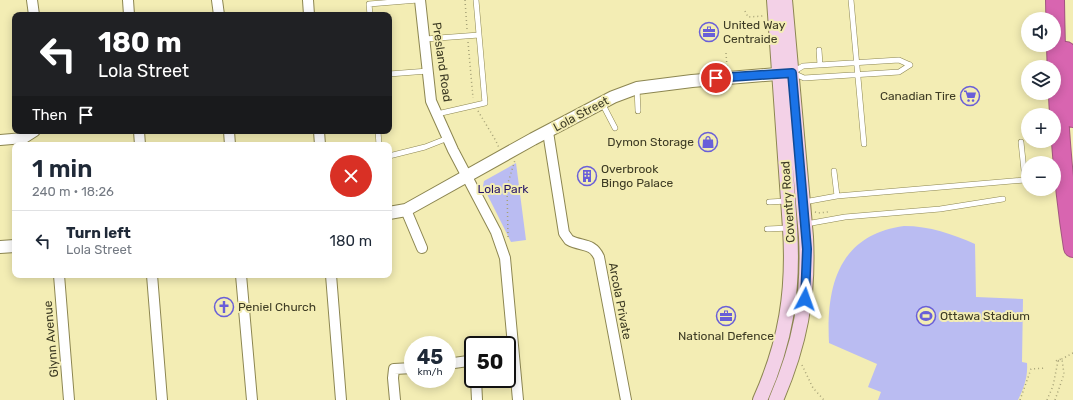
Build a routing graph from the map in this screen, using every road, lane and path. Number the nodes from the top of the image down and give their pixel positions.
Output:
1 (32, 0) edge
2 (128, 0) edge
3 (217, 0) edge
4 (308, 0) edge
5 (419, 0) edge
6 (476, 0) edge
7 (774, 0) edge
8 (785, 0) edge
9 (851, 0) edge
10 (1055, 0) edge
11 (1061, 0) edge
12 (745, 11) dead end
13 (34, 12) edge
14 (129, 12) edge
15 (218, 12) edge
16 (309, 12) edge
17 (370, 12) edge
18 (766, 16) dead end
19 (479, 35) junction
20 (425, 39) junction
21 (818, 50) dead end
22 (726, 53) dead end
23 (857, 63) junction
24 (820, 65) junction
25 (428, 71) junction
26 (727, 71) dead end
27 (785, 73) junction
28 (392, 74) edge
29 (858, 74) junction
30 (637, 88) junction
31 (602, 103) junction
32 (638, 110) dead end
33 (437, 114) junction
34 (1073, 118) edge
35 (615, 128) dead end
36 (548, 132) junction
37 (30, 134) edge
38 (448, 138) junction
39 (0, 140) edge
40 (864, 144) dead end
41 (1022, 148) edge
42 (392, 155) edge
43 (515, 160) dead end
44 (834, 171) dead end
45 (468, 177) junction
46 (837, 196) junction
47 (1004, 199) dead end
48 (788, 201) junction
49 (769, 202) dead end
50 (803, 202) junction
51 (406, 210) junction
52 (392, 212) edge
53 (805, 225) junction
54 (790, 228) junction
55 (767, 229) dead end
56 (12, 246) edge
57 (0, 247) edge
58 (422, 248) dead end
59 (1073, 248) edge
60 (503, 249) junction
61 (59, 278) edge
62 (152, 278) edge
63 (241, 278) edge
64 (331, 278) edge
65 (1073, 353) edge
66 (1056, 361) junction
67 (802, 365) dead end
68 (404, 368) edge
69 (1045, 368) dead end
70 (476, 388) edge
71 (69, 400) edge
72 (162, 400) edge
73 (252, 400) edge
74 (341, 400) edge
75 (395, 400) edge
76 (477, 400) edge
77 (518, 400) edge
78 (626, 400) edge
79 (760, 400) edge
80 (776, 400) edge
81 (824, 400) edge
82 (1020, 400) edge
83 (1047, 400) edge
84 (1055, 400) edge

1 - 13 street
2 - 14 street
3 - 15 street
4 - 16 street
5 - 17 lane
5 - 20 street, Presland Road
6 - 19 lane
7 - 27 main road, Coventry Road
8 - 27 main road, Coventry Road
9 - 23 lane
10 - 59 highway
11 - 34 highway
12 - 18 path
19 - 20 lane
19 - 33 lane
20 - 25 street, Presland Road
21 - 24 lane
22 - 26 path
23 - 24 lane
23 - 29 lane
23 - 29 lane
24 - 27 lane
25 - 28 lane
25 - 33 street, Presland Road
27 - 29 lane
27 - 30 street, Lola Street
27 - 48 main road, Coventry Road
27 - 50 main road, Coventry Road
29 - 40 lane
30 - 31 street, Lola Street
30 - 32 lane
31 - 35 lane
31 - 36 street, Lola Street
33 - 38 street, Presland Road
36 - 45 street, Lola Street
36 - 78 street, Arcola Private
37 - 39 street
38 - 42 lane
38 - 45 street, Presland Road
41 - 46 lane
43 - 60 path
44 - 46 lane
45 - 51 street, Lola Street
45 - 60 street, Presland Road
46 - 50 lane
47 - 53 lane
48 - 49 lane
48 - 50 main road
48 - 54 main road, Coventry Road
50 - 53 main road, Coventry Road
51 - 52 street, Lola Street
51 - 58 street
53 - 80 main road, Coventry Road
54 - 55 lane
54 - 79 main road, Coventry Road
56 - 57 street
60 - 77 street, Presland Road
61 - 71 street, Glynn Avenue
62 - 72 street
63 - 73 street
64 - 74 street
65 - 66 path, bridge
66 - 83 path
66 - 84 path
67 - 81 path
68 - 75 street
69 - 82 path
70 - 76 street

